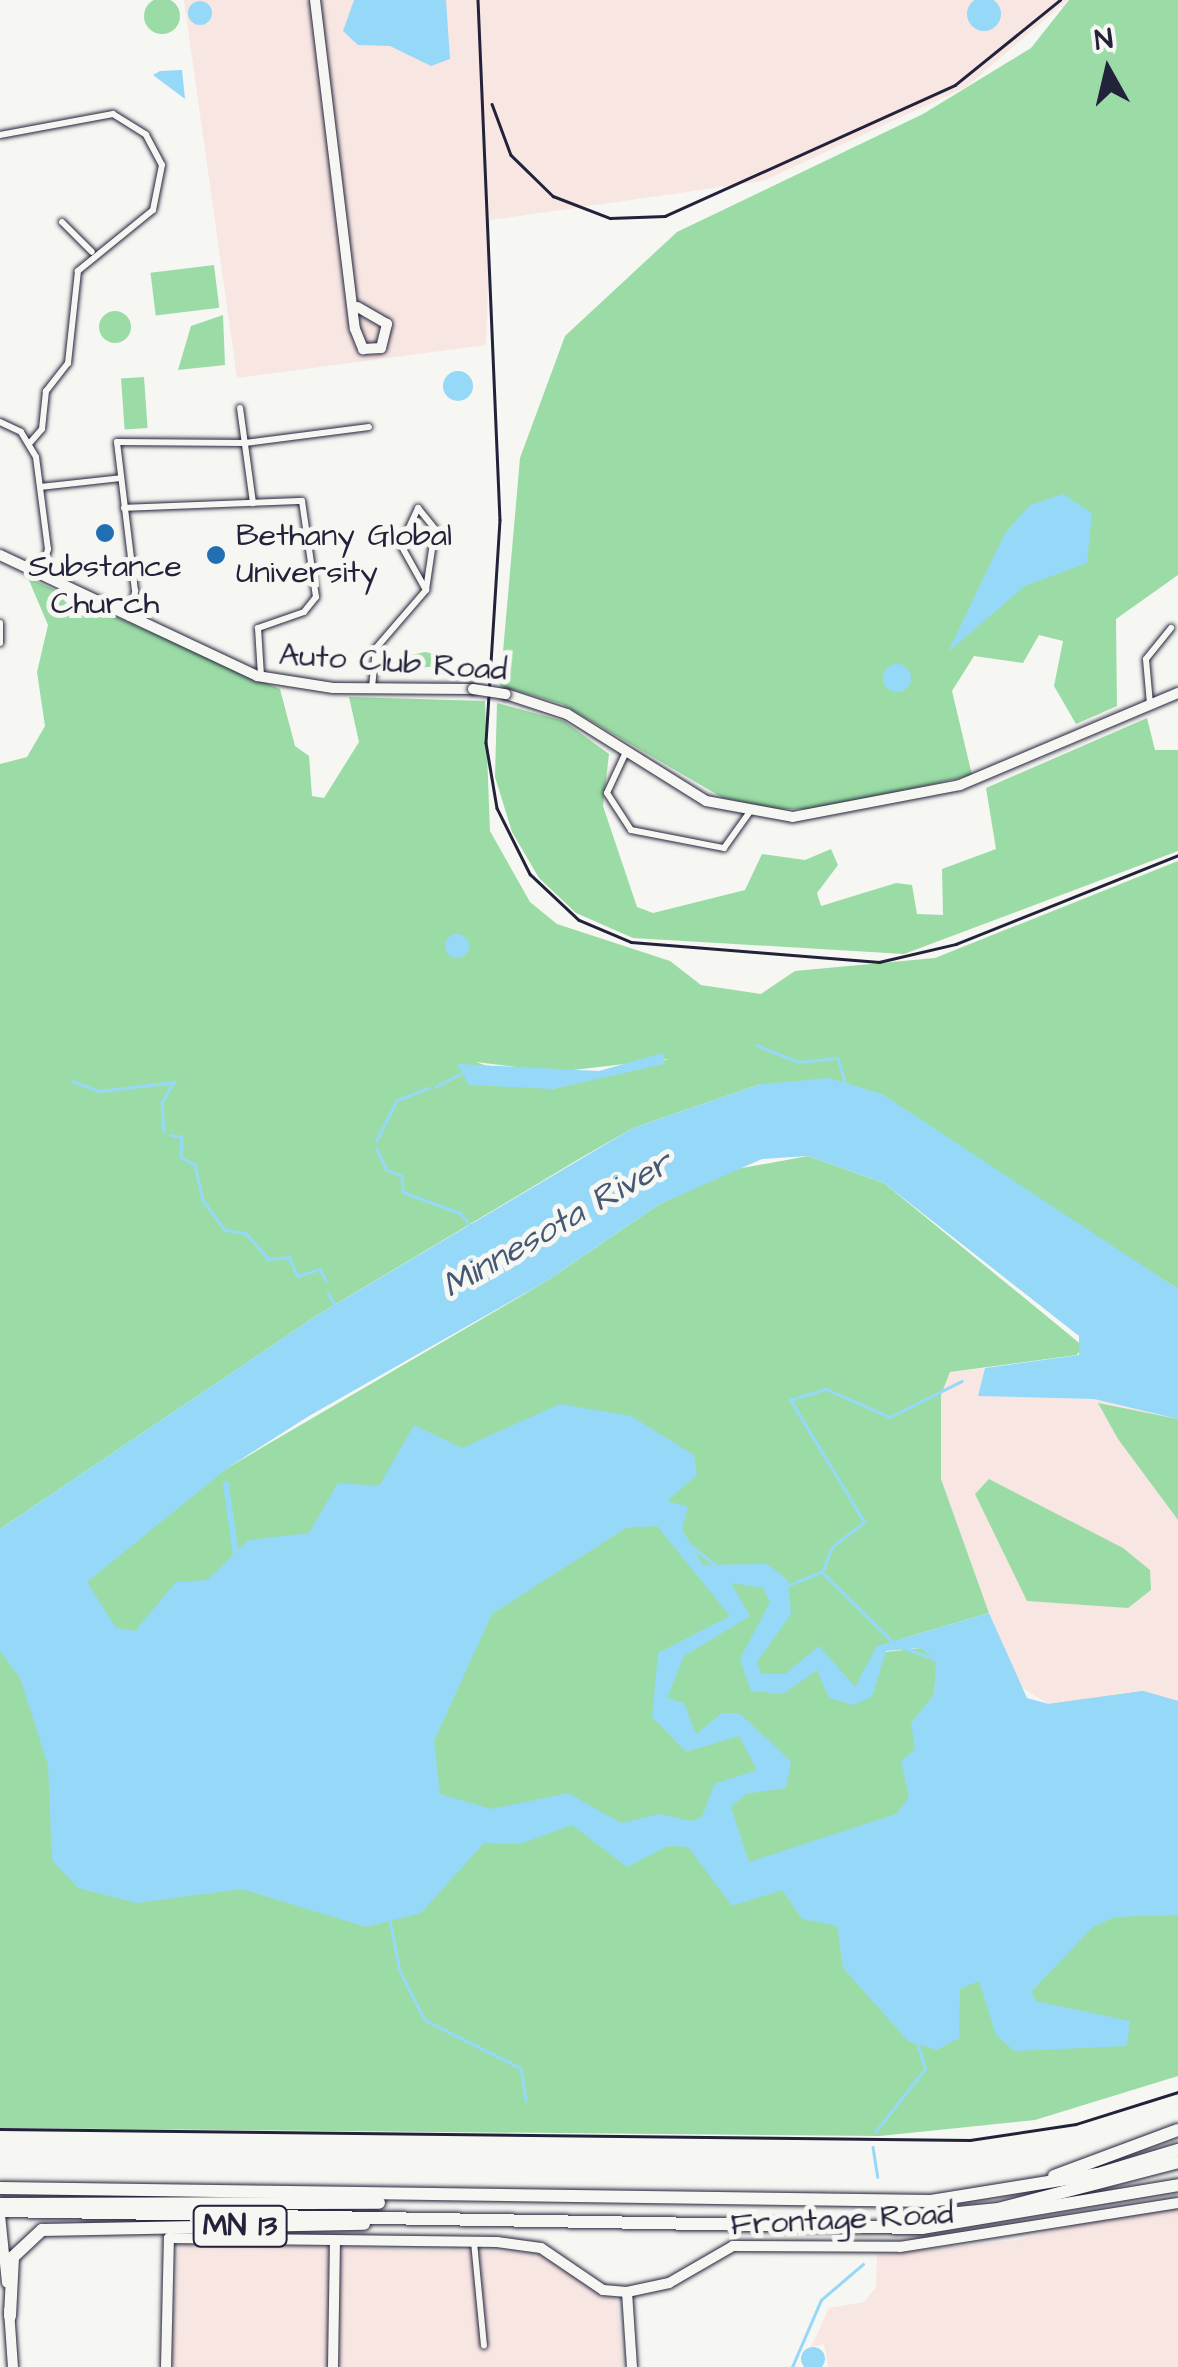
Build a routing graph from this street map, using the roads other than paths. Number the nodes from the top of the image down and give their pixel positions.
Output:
1 (315, 0) edge
2 (0, 135) edge
3 (62, 222) dead end
4 (92, 252) junction
5 (357, 307) junction
6 (240, 408) dead end
7 (0, 422) edge
8 (369, 427) dead end
9 (245, 442) junction
10 (30, 443) junction
11 (121, 478) junction
12 (40, 487) junction
13 (253, 503) junction
14 (124, 508) junction
15 (0, 555) edge
16 (40, 574) junction
17 (426, 590) junction
18 (129, 618) junction
19 (2, 622) edge
20 (1170, 628) dead end
21 (0, 643) edge
22 (261, 677) junction
23 (372, 689) junction
24 (1178, 693) edge
25 (1150, 706) junction
26 (626, 752) junction
27 (749, 813) junction
28 (1178, 2130) edge
29 (1178, 2150) edge
30 (1178, 2162) edge
31 (1178, 2184) edge
32 (1032, 2185) junction
33 (0, 2188) edge
34 (536, 2198) junction
35 (1178, 2203) edge
36 (0, 2210) edge
37 (537, 2218) junction
38 (799, 2223) junction
39 (335, 2240) junction
40 (474, 2242) junction
41 (627, 2292) junction
42 (10, 2316) junction
43 (484, 2346) dead end
44 (13, 2367) edge
45 (166, 2367) edge
46 (333, 2367) edge
47 (632, 2367) edge

1 - 5 street
2 - 4 street
3 - 4 street
4 - 10 street
5 - 5 street
6 - 9 street
7 - 10 street
8 - 9 street
9 - 11 street
9 - 13 street
10 - 12 street
11 - 12 street
11 - 14 street
12 - 16 street
13 - 14 street
13 - 22 street
14 - 18 street
15 - 16 street, Auto Club Road
16 - 18 street, Auto Club Road
17 - 17 street
17 - 23 street
18 - 22 street, Auto Club Road
19 - 21 street
20 - 25 street
22 - 23 street, Auto Club Road
23 - 26 street, Auto Club Road, bridge
24 - 25 street, Auto Club Road
25 - 27 street, Auto Club Road
26 - 27 street, Auto Club Road
26 - 27 street
28 - 32 highway
29 - 32 highway, MN 13
30 - 38 highway, MN 13
31 - 38 highway
32 - 34 highway, MN 13
33 - 34 highway
34 - 36 highway, MN 13
35 - 41 street, Frontage Road
36 - 37 highway
36 - 42 street
37 - 38 highway, MN 13
37 - 42 highway, MN 13
39 - 40 street
39 - 45 street
39 - 46 street
40 - 41 street
40 - 43 street
41 - 47 street
42 - 44 street, MN 13

